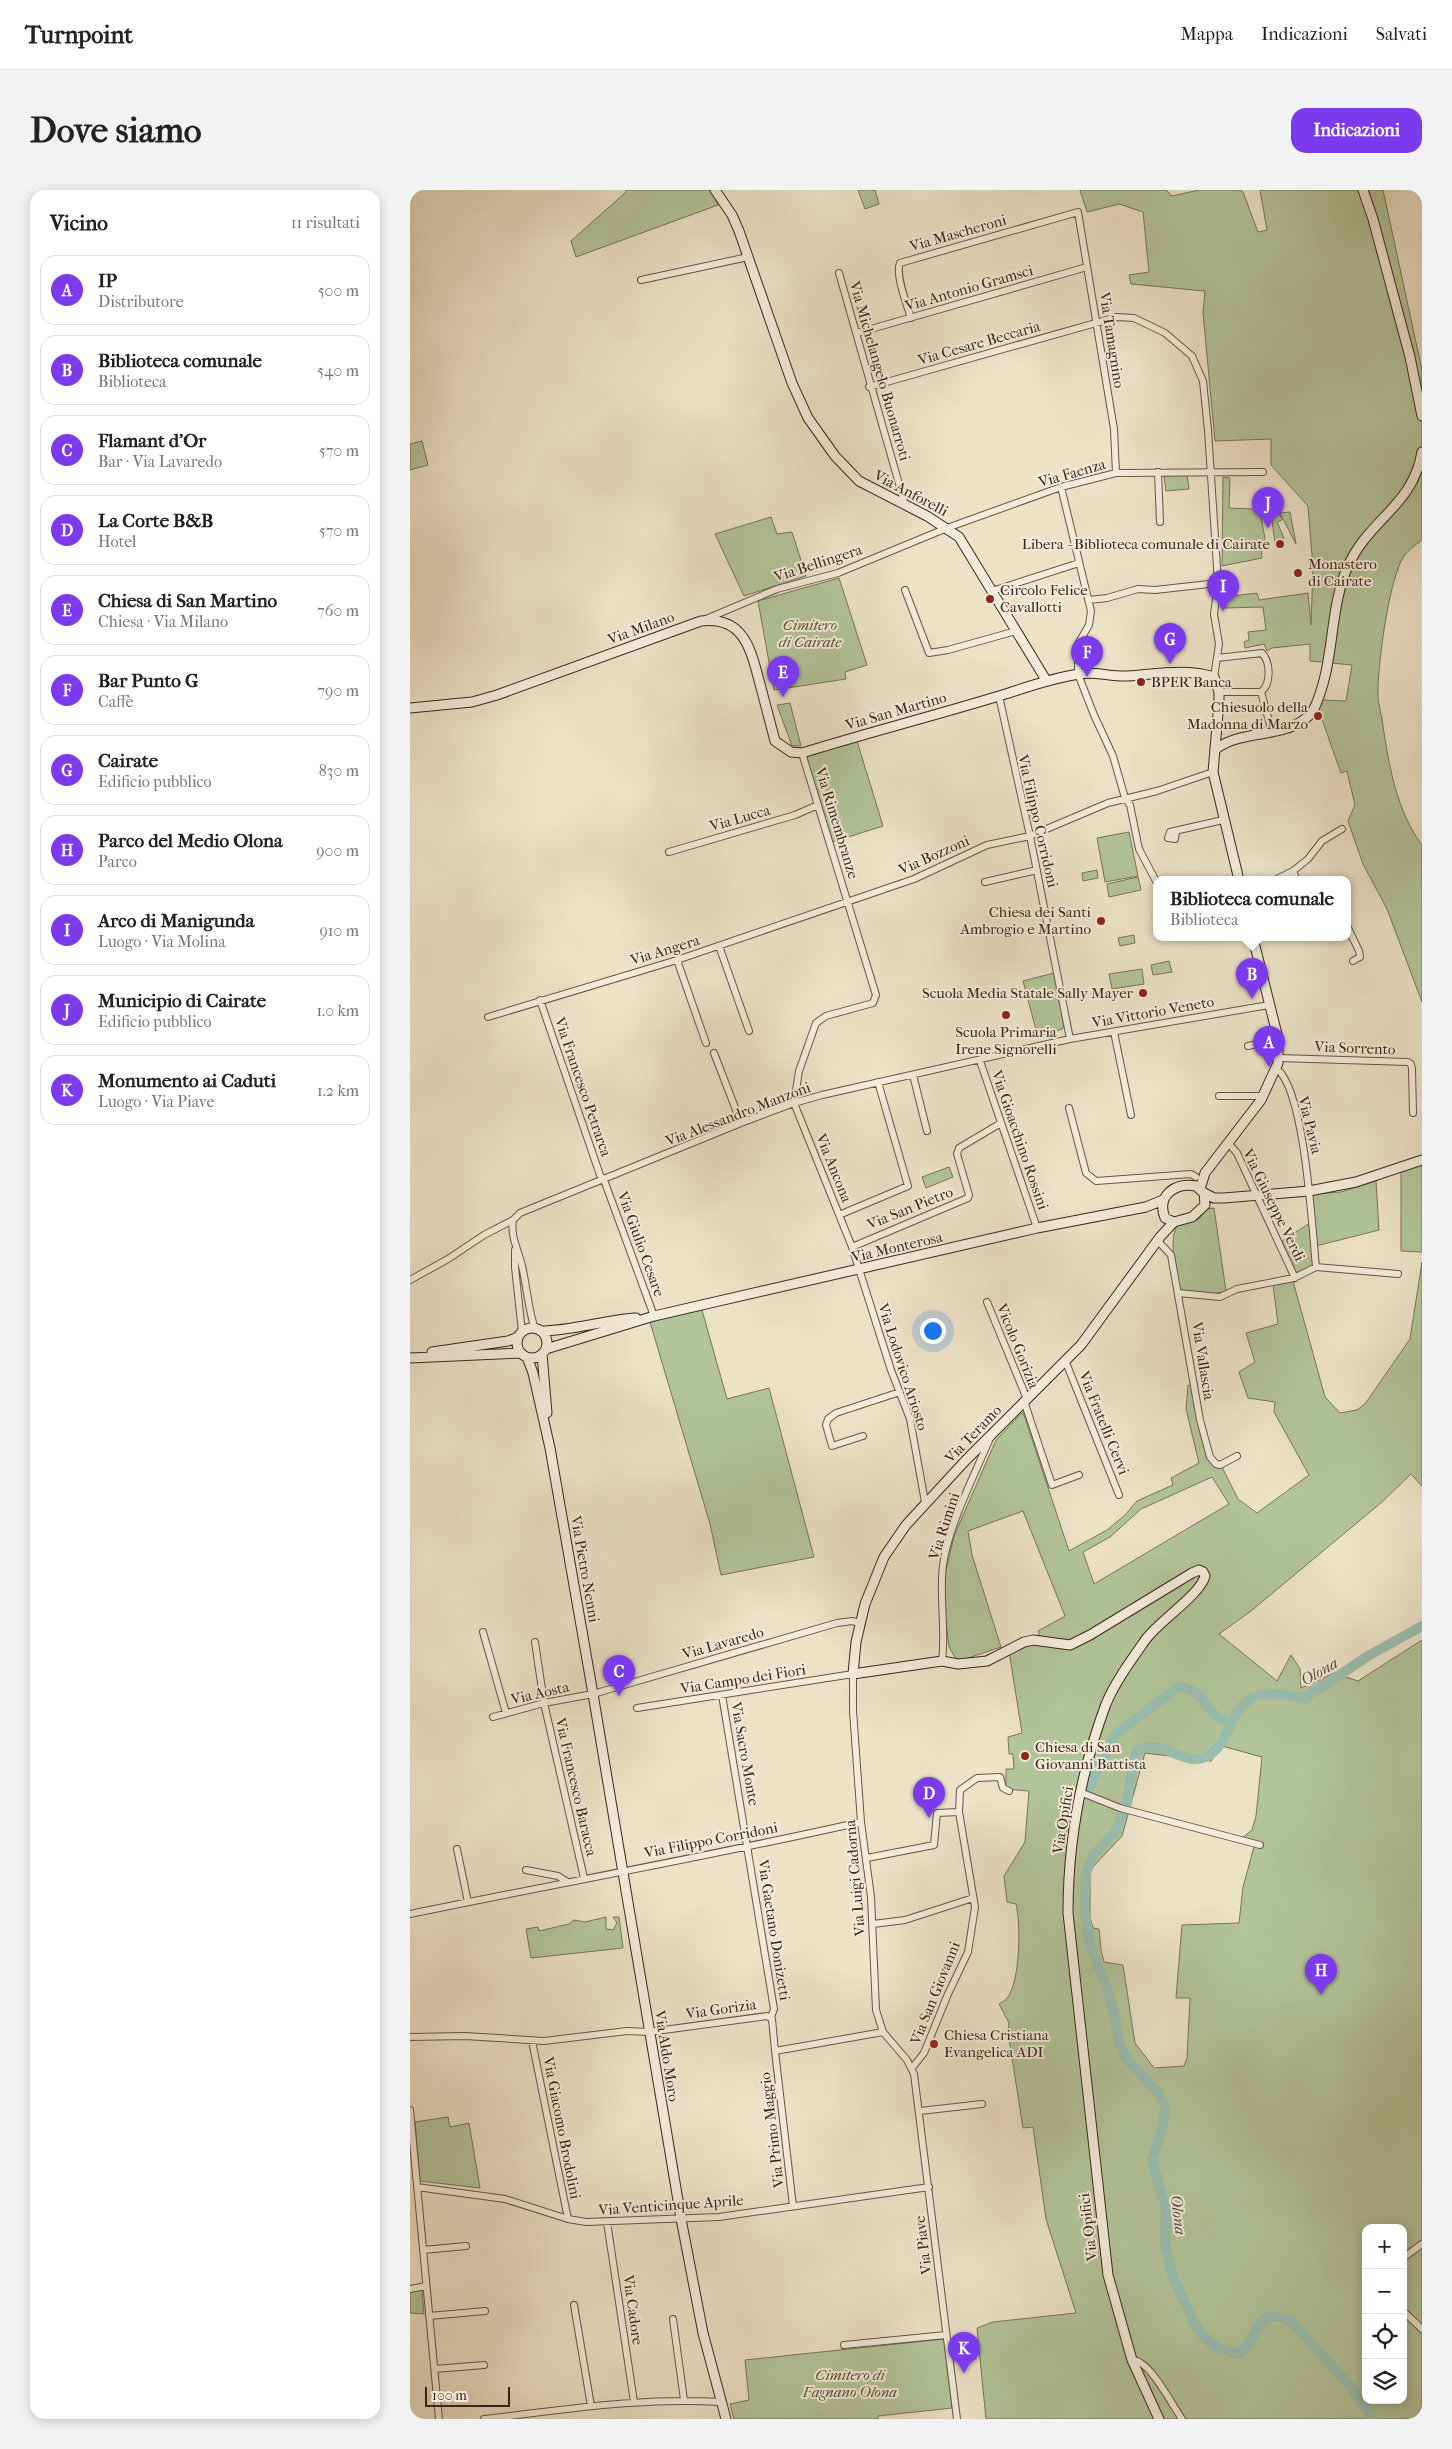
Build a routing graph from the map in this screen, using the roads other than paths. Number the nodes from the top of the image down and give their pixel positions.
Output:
1 (715, 190) edge
2 (1363, 190) edge
3 (1078, 212) joint
4 (748, 256) junction
5 (1087, 267) junction
6 (839, 273) dead end
7 (641, 280) dead end
8 (911, 318) junction
9 (1096, 323) junction
10 (857, 333) junction
11 (870, 387) junction
12 (1422, 416) edge
13 (1422, 452) edge
14 (1210, 471) junction
15 (1158, 472) junction
16 (1263, 472) dead end
17 (1116, 473) junction
18 (1061, 487) junction
19 (905, 505) junction
20 (1160, 522) dead end
21 (947, 528) junction
22 (1079, 562) junction
23 (1218, 584) junction
24 (905, 590) dead end
25 (992, 591) junction
26 (1089, 600) junction
27 (725, 611) junction
28 (701, 621) junction
29 (721, 622) junction
30 (1016, 631) junction
31 (1217, 658) junction
32 (1078, 674) junction
33 (1214, 677) junction
34 (1046, 680) junction
35 (1219, 692) junction
36 (1261, 692) junction
37 (999, 696) junction
38 (410, 708) edge
39 (1272, 732) junction
40 (1217, 734) junction
41 (1230, 742) junction
42 (1216, 749) junction
43 (802, 753) junction
44 (1213, 772) junction
45 (1125, 798) junction
46 (818, 805) junction
47 (1224, 820) junction
48 (1342, 829) dead end
49 (1176, 831) dead end
50 (1030, 836) junction
51 (668, 852) dead end
52 (1037, 870) junction
53 (1293, 871) junction
54 (1153, 876) edge
55 (1238, 876) edge
56 (1283, 876) edge
57 (1295, 876) edge
58 (985, 882) dead end
59 (848, 901) junction
60 (1351, 934) edge
61 (1254, 941) edge
62 (719, 946) junction
63 (677, 960) junction
64 (1353, 961) dead end
65 (540, 1000) junction
66 (1269, 1005) junction
67 (488, 1017) dead end
68 (749, 1031) dead end
69 (1114, 1032) junction
70 (1070, 1038) junction
71 (1278, 1040) junction
72 (706, 1043) dead end
73 (1248, 1046) dead end
74 (714, 1053) dead end
75 (1279, 1058) junction
76 (980, 1061) junction
77 (1277, 1068) junction
78 (913, 1075) junction
79 (878, 1082) junction
80 (1219, 1096) dead end
81 (1263, 1096) junction
82 (794, 1103) junction
83 (1069, 1108) dead end
84 (1413, 1113) dead end
85 (1131, 1115) dead end
86 (740, 1123) junction
87 (1001, 1123) junction
88 (927, 1131) dead end
89 (1229, 1144) junction
90 (1216, 1160) junction
91 (1422, 1160) edge
92 (604, 1180) junction
93 (1193, 1181) junction
94 (1202, 1191) junction
95 (1309, 1191) junction
96 (1254, 1197) junction
97 (1204, 1205) junction
98 (1163, 1209) junction
99 (839, 1215) junction
100 (513, 1220) junction
101 (1174, 1222) junction
102 (1037, 1228) junction
103 (1159, 1239) junction
104 (515, 1246) junction
105 (852, 1247) junction
106 (1316, 1267) junction
107 (858, 1271) junction
108 (1398, 1274) dead end
109 (1295, 1278) junction
110 (410, 1280) edge
111 (1178, 1293) junction
112 (987, 1302) dead end
113 (654, 1316) junction
114 (538, 1330) junction
115 (520, 1334) junction
116 (544, 1352) junction
117 (523, 1355) junction
118 (410, 1357) edge
119 (1066, 1360) junction
120 (900, 1392) junction
121 (1026, 1400) junction
122 (992, 1433) junction
123 (863, 1436) dead end
124 (550, 1448) junction
125 (1237, 1456) dead end
126 (1079, 1475) dead end
127 (1119, 1495) dead end
128 (925, 1502) junction
129 (860, 1623) junction
130 (482, 1632) dead end
131 (534, 1642) dead end
132 (942, 1661) junction
133 (853, 1674) junction
134 (593, 1694) junction
135 (722, 1695) junction
136 (544, 1703) junction
137 (637, 1708) dead end
138 (506, 1713) junction
139 (493, 1717) dead end
140 (1009, 1790) dead end
141 (1080, 1792) junction
142 (959, 1812) junction
143 (861, 1822) junction
144 (1260, 1845) dead end
145 (748, 1847) junction
146 (457, 1849) dead end
147 (867, 1858) junction
148 (526, 1870) dead end
149 (623, 1870) junction
150 (584, 1878) junction
151 (566, 1881) junction
152 (972, 1898) junction
153 (468, 1902) junction
154 (410, 1914) edge
155 (872, 1924) junction
156 (771, 2016) junction
157 (649, 2032) junction
158 (883, 2032) junction
159 (410, 2037) edge
160 (532, 2041) junction
161 (775, 2051) junction
162 (912, 2068) junction
163 (982, 2104) dead end
164 (410, 2110) edge
165 (920, 2111) junction
166 (417, 2187) junction
167 (929, 2187) junction
168 (793, 2206) junction
169 (680, 2218) junction
170 (568, 2219) junction
171 (607, 2222) junction
172 (1422, 2244) edge
173 (466, 2246) dead end
174 (423, 2250) junction
175 (1407, 2255) edge
176 (426, 2286) junction
177 (410, 2289) edge
178 (574, 2304) dead end
179 (485, 2311) dead end
180 (1406, 2314) edge
181 (429, 2316) junction
182 (673, 2319) dead end
183 (1422, 2329) edge
184 (946, 2335) junction
185 (844, 2345) dead end
186 (1132, 2360) junction
187 (484, 2365) dead end
188 (435, 2370) junction
189 (684, 2400) junction
190 (634, 2402) junction
191 (721, 2402) junction
192 (591, 2406) junction
193 (439, 2419) edge
194 (484, 2419) edge
195 (726, 2419) edge
196 (957, 2419) edge
197 (1159, 2419) edge
198 (1182, 2419) edge

1 - 4 street, Via Anforelli
2 - 12 street
3 - 5 street, Via Tamagnino
3 - 8 street, Via Mascheroni
4 - 7 street
4 - 19 street, Via Anforelli
5 - 8 street, Via Antonio Gramsci
5 - 9 street, Via Tamagnino
6 - 10 street, Via Michelangelo Buonarroti
8 - 10 street, Via Antonio Gramsci
9 - 11 street, Via Cesare Beccaria
9 - 14 street, Via Cesare Beccaria
9 - 17 street, Via Tamagnino
10 - 11 street, Via Michelangelo Buonarroti
11 - 19 street, Via Michelangelo Buonarroti
13 - 39 street
14 - 15 street, Via Faenza
14 - 16 street, Via Faenza
14 - 23 street, Via Cesare Beccaria
15 - 17 street, Via Faenza
15 - 20 street
17 - 18 street, Via Faenza
18 - 21 street, Via Faenza
18 - 22 street
19 - 21 street, Via Anforelli
21 - 25 street, Via Anforelli
21 - 27 street, Via Bellingera
22 - 25 street
22 - 26 street
23 - 26 street
23 - 31 street, Via Cesare Beccaria
24 - 30 street
25 - 30 street, Via Anforelli
26 - 32 street
27 - 28 street, Via Bellingera
27 - 29 street
28 - 29 street, Via Milano
28 - 38 street, Via Milano
29 - 43 street
30 - 34 street, Via Anforelli
31 - 33 street, Via Cesare Beccaria
31 - 36 street
32 - 33 street, Via San Martino
32 - 34 street, Via San Martino
32 - 45 street
33 - 35 street
34 - 37 street, Via San Martino
35 - 36 street
35 - 40 street
36 - 39 street
37 - 43 street, Via San Martino
37 - 50 street, Via Filippo Corridoni
39 - 41 street
40 - 41 street
40 - 42 street
41 - 42 street
42 - 44 street
43 - 46 street, Via Rimembranze
44 - 45 street, Via Bozzoni
44 - 47 street
45 - 50 street, Via Bozzoni
45 - 54 street
46 - 51 street, Via Lucca
46 - 59 street, Via Rimembranze
47 - 49 street
47 - 55 street
48 - 53 street
50 - 52 street, Via Filippo Corridoni
50 - 59 street, Via Bozzoni
52 - 58 street
52 - 70 street, Via Filippo Corridoni
53 - 56 street
53 - 57 street
59 - 62 street, Via Angera
59 - 82 street, Via Rimembranze
60 - 64 street
61 - 66 street
62 - 63 street, Via Angera
62 - 68 street
63 - 65 street, Via Angera
63 - 72 street
65 - 67 street, Via Angera
65 - 92 street, Via Francesco Petrarca
66 - 69 street, Via Vittorio Veneto
66 - 71 street
69 - 70 street, Via Vittorio Veneto
69 - 85 street
70 - 76 street, Via Alessandro Manzoni
71 - 73 street
71 - 75 street
74 - 86 street
75 - 77 street
75 - 84 street, Via Sorrento
76 - 78 street, Via Alessandro Manzoni
76 - 87 street, Via Gioacchino Rossini
77 - 81 street
77 - 95 street, Via Pavia
78 - 79 street, Via Alessandro Manzoni
78 - 88 street
79 - 82 street, Via Alessandro Manzoni
79 - 99 street
80 - 81 street
81 - 89 street
82 - 86 street, Via Alessandro Manzoni
82 - 99 street, Via Ancona
83 - 93 street
86 - 92 street, Via Alessandro Manzoni
87 - 102 street, Via Gioacchino Rossini
87 - 105 street, Via San Pietro
89 - 90 street
89 - 96 street, Via Giuseppe Verdi
90 - 93 street
90 - 94 street
91 - 95 street
92 - 100 street, Via Alessandro Manzoni
92 - 113 street, Via Giulio Cesare
93 - 94 street
93 - 98 street
94 - 96 street
94 - 97 street
95 - 96 street
95 - 106 street, Via Pavia
96 - 97 street
96 - 109 street, Via Giuseppe Verdi
97 - 101 street
98 - 101 street
98 - 102 street, Via Monterosa
98 - 103 street, Via Teramo
99 - 105 street, Via Ancona
100 - 104 street
100 - 110 street, Via Alessandro Manzoni
101 - 103 street, Via Teramo
102 - 107 street, Via Monterosa
103 - 111 street, Via Vallascia
103 - 119 street, Via Teramo
104 - 114 street
104 - 115 street
105 - 107 street, Via Ancona
106 - 108 street
106 - 109 street
107 - 113 street, Via Monterosa
107 - 120 street, Via Lodovico Ariosto
109 - 111 street
111 - 125 street, Via Vallascia
112 - 121 street, Vicolo Gorizia
113 - 114 street, Via Monterosa
113 - 116 street, Via Monterosa
114 - 115 street
114 - 116 street
115 - 117 street
115 - 118 street
116 - 117 street
116 - 124 street, Via Pietro Nenni
117 - 118 street
117 - 124 street, Via Pietro Nenni
119 - 121 street, Via Teramo
119 - 127 street, Via Fratelli Cervi
120 - 123 street
120 - 128 street, Via Lodovico Ariosto
121 - 122 street, Via Teramo
121 - 126 street, Vicolo Gorizia
122 - 128 street, Via Teramo
122 - 132 street, Via Rimini
124 - 134 street, Via Pietro Nenni
128 - 129 street, Via Teramo
129 - 133 street, Via Teramo
129 - 134 street, Via Lavaredo
130 - 138 street
131 - 136 street, Via Francesco Baracca
132 - 133 street, Via Opifici
132 - 141 street, Via Opifici
133 - 135 street, Via Campo dei Fiori
133 - 143 street, Via Luigi Cadorna
134 - 136 street, Via Aosta
134 - 149 street, Via Aldo Moro
135 - 137 street, Via Campo dei Fiori
135 - 145 street, Via Sacro Monte
136 - 138 street, Via Aosta
136 - 150 street, Via Francesco Baracca
138 - 139 street, Via Aosta
140 - 142 street, Via San Giovanni
141 - 144 street
141 - 186 street, Via Opifici
142 - 147 street
142 - 152 street, Via San Giovanni
143 - 145 street, Via Filippo Corridoni
143 - 147 street, Via Luigi Cadorna
145 - 149 street, Via Filippo Corridoni
145 - 156 street, Via Gaetano Donizetti
146 - 153 street
147 - 155 street, Via Luigi Cadorna
148 - 151 street, Via Filippo Corridoni
149 - 150 street, Via Filippo Corridoni
149 - 157 street, Via Aldo Moro
150 - 151 street, Via Filippo Corridoni
151 - 153 street, Via Filippo Corridoni
152 - 155 street
152 - 162 street, Via San Giovanni
153 - 154 street, Via Filippo Corridoni
155 - 158 street, Via Luigi Cadorna
156 - 157 street, Via Gorizia
156 - 161 street, Via Gorizia
157 - 160 street, Via Gorizia
157 - 169 street, Via Aldo Moro
158 - 161 street
158 - 162 street, Via Luigi Cadorna
159 - 160 street, Via Gorizia
160 - 170 street, Via Giacomo Brodolini
161 - 168 street, Via Primo Maggio
162 - 165 street, Via Piave
163 - 165 street
164 - 166 street
165 - 167 street, Via Piave
166 - 170 street, Via Venticinque Aprile
166 - 174 street
167 - 168 street, Via Venticinque Aprile
167 - 184 street, Via Piave
168 - 169 street, Via Venticinque Aprile
169 - 171 street, Via Venticinque Aprile
169 - 191 street, Via Aldo Moro
170 - 171 street, Via Venticinque Aprile
171 - 190 street, Via Cadore
172 - 175 street
173 - 174 street
174 - 176 street
176 - 177 street
176 - 181 street
178 - 192 street
179 - 181 street
180 - 183 street
181 - 188 street
182 - 189 street
184 - 185 street
184 - 196 street, Via Piave
186 - 197 street, Via Opifici
186 - 198 street
187 - 188 street
188 - 193 street
189 - 190 street
189 - 191 street
190 - 192 street
191 - 195 street, Via Aldo Moro
192 - 194 street

